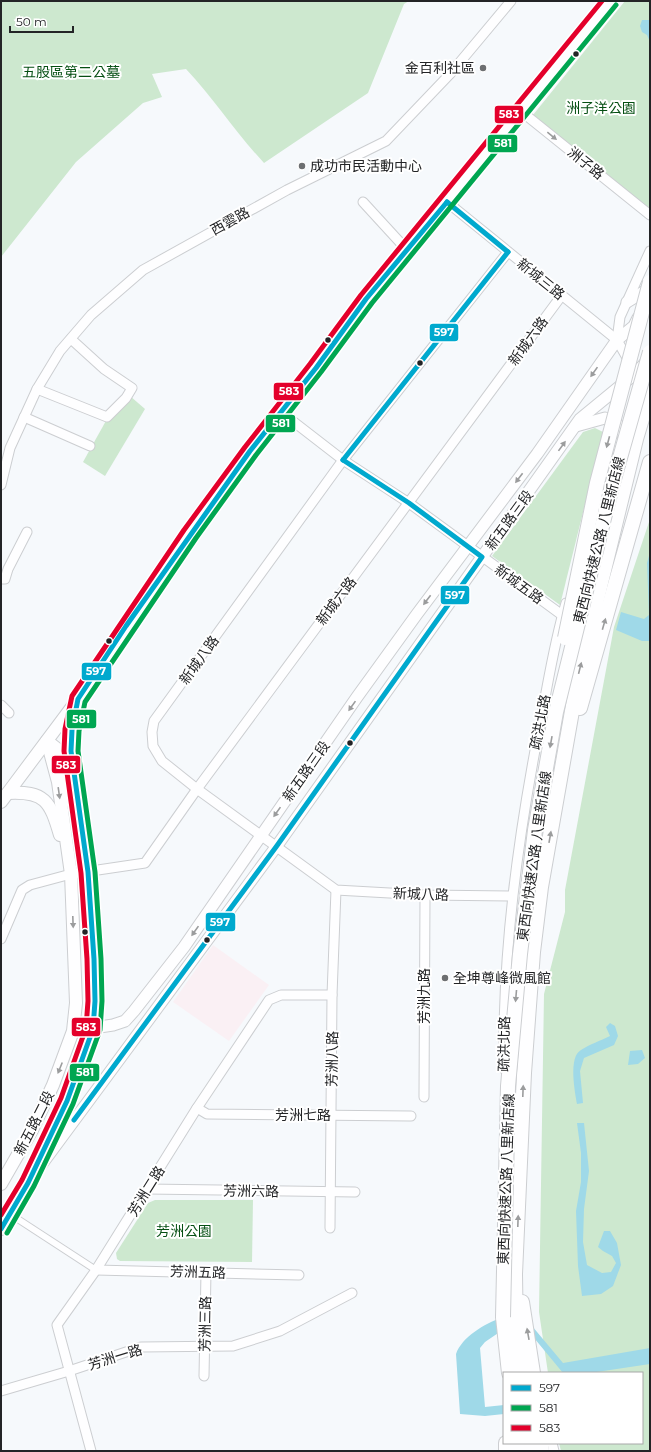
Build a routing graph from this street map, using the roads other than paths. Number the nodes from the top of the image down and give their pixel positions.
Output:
1 (511, 1) edge
2 (611, 1) edge
3 (522, 112) junction
4 (363, 202) dead end
5 (447, 202) junction
6 (650, 215) edge
7 (407, 250) junction
8 (650, 251) edge
9 (508, 252) junction
10 (650, 282) edge
11 (650, 288) edge
12 (562, 295) junction
13 (650, 297) edge
14 (627, 302) junction
15 (71, 339) junction
16 (617, 340) junction
17 (650, 352) edge
18 (650, 358) edge
19 (636, 373) junction
20 (37, 389) junction
21 (650, 392) edge
22 (281, 412) junction
23 (24, 417) junction
24 (576, 426) junction
25 (623, 435) junction
26 (90, 446) dead end
27 (343, 460) junction
28 (650, 462) edge
29 (1, 485) edge
30 (409, 504) junction
31 (27, 532) dead end
32 (468, 546) junction
33 (482, 557) junction
34 (1, 579) edge
35 (562, 615) junction
36 (78, 699) junction
37 (1, 706) edge
38 (556, 712) junction
39 (9, 713) dead end
40 (47, 741) junction
41 (564, 756) junction
42 (197, 789) junction
43 (5, 797) edge
44 (82, 825) junction
45 (261, 835) junction
46 (276, 847) junction
47 (88, 872) junction
48 (71, 874) junction
49 (336, 890) junction
50 (425, 895) junction
51 (512, 896) junction
52 (1, 939) edge
53 (332, 995) junction
54 (93, 1029) junction
55 (72, 1031) junction
56 (424, 1097) dead end
57 (197, 1108) junction
58 (331, 1115) junction
59 (411, 1116) dead end
60 (28, 1183) junction
61 (1, 1184) edge
62 (147, 1188) junction
63 (330, 1192) junction
64 (356, 1192) dead end
65 (10, 1214) junction
66 (330, 1228) dead end
67 (1, 1229) edge
68 (96, 1270) junction
69 (206, 1272) junction
70 (515, 1274) junction
71 (299, 1275) dead end
72 (352, 1293) dead end
73 (503, 1317) junction
74 (204, 1347) junction
75 (69, 1371) junction
76 (505, 1372) edge
77 (510, 1372) edge
78 (513, 1372) edge
79 (520, 1372) edge
80 (533, 1372) edge
81 (204, 1376) dead end
82 (1, 1391) edge
83 (91, 1451) edge

1 - 15 street, 西雲路
2 - 3 main road
3 - 5 main road
3 -> 6 street, 洲子路
4 - 7 street
5 - 7 main road
5 - 9 street, 新城三路
7 - 22 main road
8 - 14 street
9 - 12 street, 新城三路
9 - 27 street, 新城八路
10 -> 38 highway, bridge
11 - 14 street
12 - 16 street, 新城三路
12 - 30 street, 新城六路
13 - 16 street
14 - 16 street
15 - 20 street, 西雲路
15 - 20 street
16 - 19 street, 疏洪北路
16 -> 32 street, 新五路三段
17 - 38 highway, 東西向快速公路 八里新店線, bridge
18 - 19 street
19 - 24 street, 新五路三段
19 - 25 street, 疏洪北路
20 - 23 street, 西雲路
41 -> 21 highway, 東西向快速公路 八里新店線
22 - 27 street, 新城五路
22 - 36 main road
23 - 26 street
23 - 29 street, 西雲路
24 - 25 street
33 -> 24 street, 新五路三段
25 - 35 street, 疏洪北路
27 - 30 street, 新城五路
27 - 42 street, 新城八路
41 -> 28 highway
30 - 32 street, 新城五路
30 - 42 street, 新城六路
31 - 34 street
32 - 33 street, 新城五路
32 -> 45 street, 新五路三段
33 - 35 street, 新城五路
33 - 46 street, 新五路三段
35 - 51 street, 疏洪北路
36 - 40 main road
36 - 44 main road
37 - 39 street
38 -> 73 highway, 東西向快速公路 八里新店線, bridge
40 - 43 main road
40 - 44 main road, 新五路二段
40 -> 48 main road, 新五路二段
70 -> 41 highway, 東西向快速公路 八里新店線
42 - 45 street, 新城八路
42 - 47 street, 新城六路
43 - 48 main road
44 - 47 main road, 新五路二段
45 - 46 street, 新城八路
45 -> 54 street, 新五路三段
46 - 49 street, 新城八路
46 - 60 street, 新五路三段
47 - 48 street, 新城六路
47 - 54 main road, 新五路二段
48 - 52 street, 新城六路
48 -> 55 main road, 新五路二段
49 - 50 street, 新城八路
49 - 53 street, 芳洲八路
50 - 51 street, 新城八路
50 - 56 street, 芳洲九路
51 - 78 street, 疏洪北路
53 - 57 street, 芳洲二路
53 - 58 street, 芳洲八路
54 - 55 street, 新五路三段
54 - 60 main road, 新五路二段
55 -> 61 main road, 新五路二段
57 - 58 street, 芳洲七路
57 - 62 street, 芳洲二路
58 - 59 street, 芳洲七路
58 - 63 street, 芳洲八路
60 - 65 main road, 新五路二段
62 - 63 street, 芳洲六路
62 - 68 street, 芳洲二路
63 - 64 street, 芳洲六路
63 - 66 street, 芳洲八路
65 - 67 main road, 新五路二段
65 - 68 street
68 - 69 street, 芳洲五路
68 - 75 street, 芳洲二路
69 - 71 street, 芳洲五路
69 - 74 street, 芳洲三路
70 - 79 highway, 東西向快速公路 八里新店線
80 -> 70 highway
72 - 74 street, 芳洲一路
73 - 76 highway
73 - 77 highway, 東西向快速公路 八里新店線
74 - 75 street, 芳洲一路
74 - 81 street, 芳洲三路
75 - 82 street, 芳洲一路
75 - 83 street, 芳洲二路

